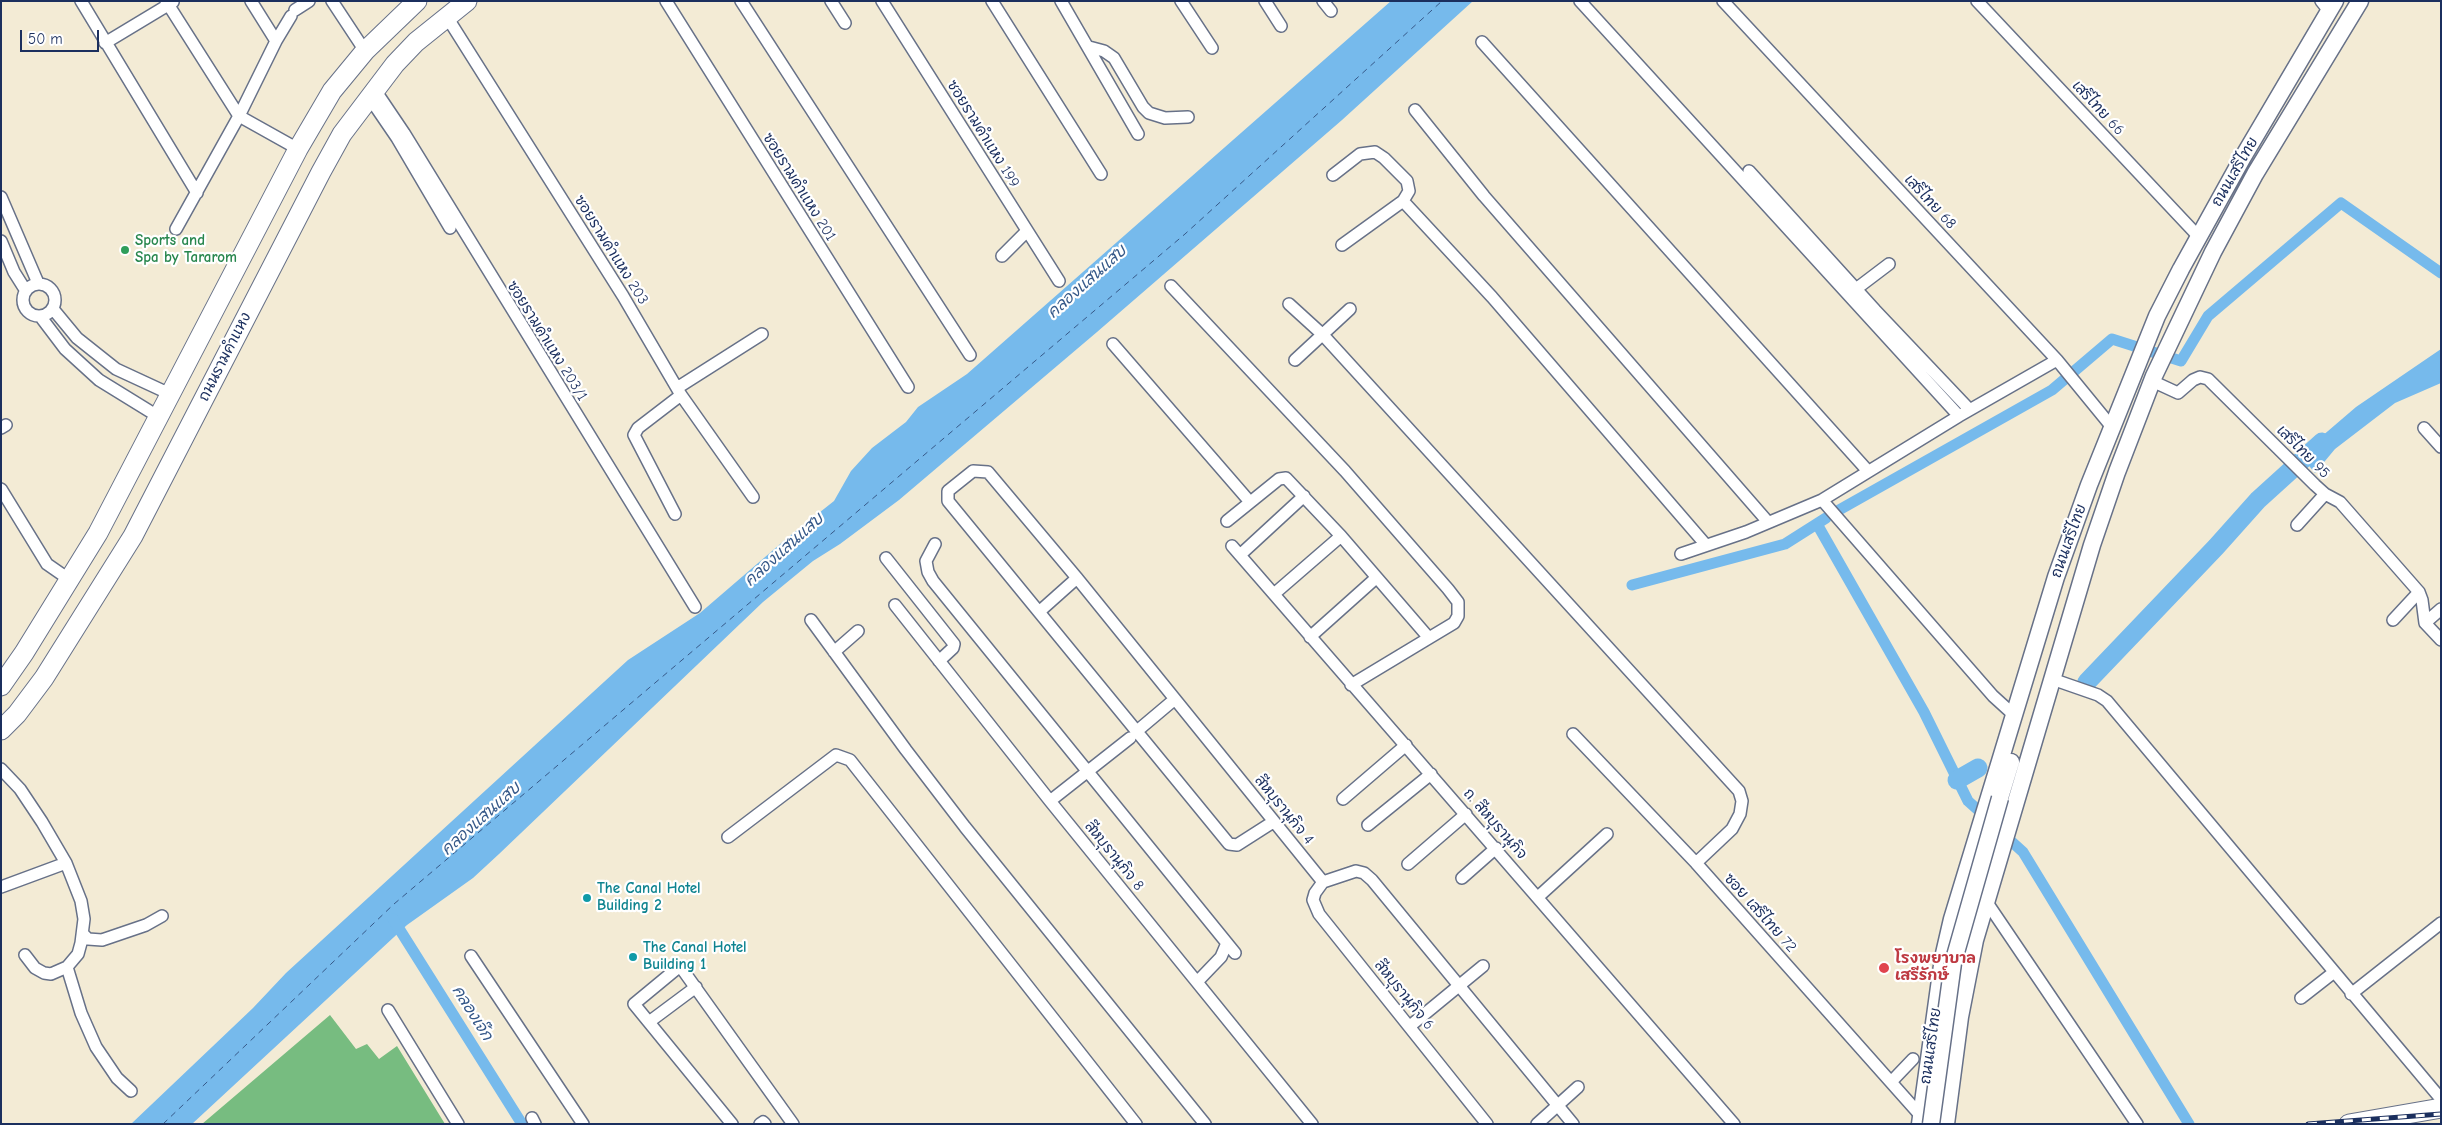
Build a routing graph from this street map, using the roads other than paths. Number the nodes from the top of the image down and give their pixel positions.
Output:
1 (81, 1) edge
2 (251, 1) edge
3 (309, 1) edge
4 (332, 1) edge
5 (417, 1) edge
6 (467, 1) edge
7 (666, 1) edge
8 (741, 1) edge
9 (831, 1) edge
10 (882, 1) edge
11 (992, 1) edge
12 (1061, 1) edge
13 (1181, 1) edge
14 (1265, 1) edge
15 (1323, 1) edge
16 (1580, 1) edge
17 (1723, 1) edge
18 (1976, 1) edge
19 (2360, 1) edge
20 (169, 2) edge
21 (2328, 4) edge
22 (1331, 11) dead end
23 (447, 16) junction
24 (845, 23) dead end
25 (1281, 26) dead end
26 (276, 41) junction
27 (1482, 42) dead end
28 (105, 43) junction
29 (1089, 47) junction
30 (1212, 48) dead end
31 (364, 52) junction
32 (372, 94) junction
33 (1414, 110) dead end
34 (239, 116) junction
35 (1188, 117) dead end
36 (1138, 134) dead end
37 (400, 135) junction
38 (298, 149) junction
39 (1749, 171) dead end
40 (1101, 174) dead end
41 (1333, 174) dead end
42 (197, 193) junction
43 (1, 197) edge
44 (1403, 201) junction
45 (450, 228) dead end
46 (176, 229) dead end
47 (1026, 232) junction
48 (2198, 236) junction
49 (1, 240) edge
50 (1342, 244) dead end
51 (1002, 256) dead end
52 (1889, 264) dead end
53 (1059, 282) dead end
54 (38, 283) junction
55 (1171, 286) dead end
56 (1856, 289) junction
57 (26, 291) junction
58 (1289, 304) dead end
59 (53, 308) junction
60 (1350, 309) dead end
61 (40, 316) junction
62 (762, 334) dead end
63 (1322, 335) junction
64 (77, 338) junction
65 (1113, 344) dead end
66 (65, 349) junction
67 (970, 355) dead end
68 (1295, 360) dead end
69 (2058, 362) junction
70 (2153, 379) junction
71 (908, 387) dead end
72 (679, 392) junction
73 (170, 394) junction
74 (1970, 409) junction
75 (1958, 416) junction
76 (159, 417) junction
77 (2111, 426) junction
78 (2424, 428) dead end
79 (2441, 447) edge
80 (1867, 470) junction
81 (1, 488) edge
82 (2325, 494) junction
83 (1304, 496) junction
84 (753, 497) dead end
85 (1822, 500) junction
86 (1250, 502) junction
87 (675, 514) dead end
88 (1227, 521) dead end
89 (1768, 522) junction
90 (2297, 525) dead end
91 (1341, 536) junction
92 (2071, 537) junction
93 (935, 544) dead end
94 (1706, 545) junction
95 (1682, 554) dead end
96 (886, 558) dead end
97 (1077, 578) junction
98 (1376, 578) junction
99 (70, 580) junction
100 (2419, 592) junction
101 (1274, 594) junction
102 (895, 605) dead end
103 (695, 608) dead end
104 (2441, 609) edge
105 (1040, 611) junction
106 (811, 620) dead end
107 (2393, 620) dead end
108 (2425, 623) junction
109 (858, 631) dead end
110 (1310, 637) junction
111 (1429, 638) junction
112 (2441, 640) edge
113 (834, 652) junction
114 (939, 661) junction
115 (2052, 679) junction
116 (1351, 685) junction
117 (1, 686) edge
118 (1176, 699) junction
119 (18, 714) junction
120 (2015, 716) junction
121 (1, 730) edge
122 (1133, 734) junction
123 (1573, 734) dead end
124 (1, 737) edge
125 (1406, 745) junction
126 (1, 770) edge
127 (1089, 773) junction
128 (1431, 774) junction
129 (1996, 792) junction
130 (1343, 799) dead end
131 (1050, 801) junction
132 (1466, 814) junction
133 (1273, 822) junction
134 (1368, 825) dead end
135 (1607, 834) dead end
136 (728, 837) dead end
137 (1496, 848) junction
138 (66, 863) junction
139 (1408, 864) dead end
140 (1696, 864) junction
141 (1462, 878) dead end
142 (1323, 882) junction
143 (1, 887) edge
144 (1538, 897) junction
145 (1986, 901) junction
146 (162, 916) dead end
147 (2441, 923) edge
148 (83, 934) junction
149 (1227, 943) junction
150 (1235, 953) dead end
151 (25, 955) dead end
152 (471, 956) dead end
153 (1483, 966) dead end
154 (67, 967) junction
155 (2334, 973) junction
156 (1197, 982) junction
157 (1460, 986) junction
158 (696, 987) junction
159 (1939, 990) junction
160 (2351, 994) junction
161 (1965, 995) junction
162 (2301, 998) dead end
163 (388, 1010) dead end
164 (649, 1022) junction
165 (1410, 1026) junction
166 (1913, 1059) dead end
167 (1891, 1082) junction
168 (1578, 1087) dead end
169 (131, 1091) dead end
170 (2441, 1099) edge
171 (1558, 1106) junction
172 (2441, 1109) edge
173 (1924, 1121) edge
174 (789, 1122) edge
175 (458, 1124) edge
176 (583, 1124) edge
177 (732, 1124) edge
178 (760, 1124) edge
179 (765, 1124) edge
180 (1136, 1124) edge
181 (1205, 1124) edge
182 (1312, 1124) edge
183 (1487, 1124) edge
184 (1536, 1124) edge
185 (1573, 1124) edge
186 (1734, 1124) edge
187 (1946, 1124) edge
188 (2137, 1124) edge
189 (2349, 1124) edge
190 (2400, 1124) edge

1 - 28 street
2 - 26 street
3 - 26 street
4 - 31 street
5 - 31 main road, ถนนรามคำแหง
6 - 23 main road, ถนนรามคำแหง
7 - 71 street, ซอยรามคำแหง 201
8 - 67 street
9 - 24 street
10 - 47 street, ซอยรามคำแหง 199
11 - 40 street
12 - 29 street
13 - 30 street
14 - 25 street
15 - 22 street
16 - 75 street
17 - 69 street, เสรีไทย 68
18 - 48 street, เสรีไทย 66
19 - 70 main road, ถนนเสรีไทย
20 - 28 street
20 - 34 street
21 - 48 main road, ถนนเสรีไทย
23 - 32 main road, ถนนรามคำแหง
23 - 72 street, ซอยรามคำแหง 203
26 - 34 street
27 - 80 street
28 - 42 street
29 - 35 street
29 - 36 street
31 - 38 main road, ถนนรามคำแหง
32 - 37 street, ซอยรามคำแหง 203/1
32 - 119 main road, ถนนรามคำแหง
33 - 89 street
34 - 38 street
34 - 42 street
37 - 45 street, ซอยรามคำแหง 203/1
37 - 103 street, ซอยรามคำแหง 203/1
38 - 73 main road, ถนนรามคำแหง
39 - 56 street
41 - 44 street
42 - 46 street
43 - 54 street
44 - 50 street
44 - 94 street
47 - 51 street
47 - 53 street, ซอยรามคำแหง 199
48 - 77 main road, ถนนเสรีไทย
49 - 57 street
52 - 56 street
54 - 57 street
54 - 59 street
55 - 111 street
56 - 74 street
57 - 61 street
58 - 63 street
59 - 61 street
59 - 64 street
60 - 63 street
61 - 66 street
62 - 72 street
63 - 68 street
63 - 140 street
64 - 66 street
64 - 73 street
65 - 86 street
66 - 76 street
69 - 74 street
69 - 77 street, เสรีไทย 68
70 - 82 street, เสรีไทย 95
70 - 115 main road, ถนนเสรีไทย
72 - 84 street, ซอยรามคำแหง 203
72 - 87 street
73 - 76 main road, ถนนรามคำแหง
74 - 75 street
75 - 80 street
76 - 99 main road, ถนนรามคำแหง
77 - 92 main road, ถนนเสรีไทย
78 - 79 street
80 - 85 street
81 - 99 street
82 - 90 street
82 - 100 street, เสรีไทย 95
83 - 86 street
83 - 91 street
83 - 101 street, ถ. สีหบุรานุกิจ
85 - 89 street
85 - 120 street
86 - 88 street
89 - 94 street
91 - 98 street
91 - 101 street
92 - 120 main road, ถนนเสรีไทย
92 - 129 main road
93 - 127 street
94 - 95 street
96 - 114 street
97 - 105 street
97 - 105 street, สีหบุรานุกิจ 4
97 - 118 street, สีหบุรานุกิจ 4
98 - 110 street
98 - 111 street
99 - 117 main road, ถนนรามคำแหง
100 - 107 street
100 - 108 street, เสรีไทย 95
101 - 110 street, ถ. สีหบุรานุกิจ
102 - 114 street, สีหบุรานุกิจ 8
104 - 108 street
105 - 122 street
106 - 113 street
108 - 112 street
109 - 113 street
110 - 116 street, ถ. สีหบุรานุกิจ
111 - 116 street
113 - 181 street
114 - 131 street, สีหบุรานุกิจ 8
115 - 145 main road, ถนนเสรีไทย
115 - 155 street
116 - 125 street, ถ. สีหบุรานุกิจ
118 - 122 street
118 - 133 street, สีหบุรานุกิจ 4
119 - 121 main road, ถนนรามคำแหง
119 - 124 main road
120 - 129 main road, ถนนเสรีไทย
122 - 127 street
122 - 133 street
123 - 140 street, ซอย เสรีไทย 72
125 - 128 street, ถ. สีหบุรานุกิจ
125 - 130 street
126 - 138 street
127 - 131 street
127 - 149 street
128 - 132 street, ถ. สีหบุรานุกิจ
128 - 134 street
129 - 159 main road, ถนนเสรีไทย
129 - 173 main road, bridge
131 - 156 street, สีหบุรานุกิจ 8
132 - 137 street, ถ. สีหบุรานุกิจ
132 - 139 street
133 - 142 street, สีหบุรานุกิจ 4
135 - 144 street
136 - 180 street
137 - 141 street
137 - 144 street, ถ. สีหบุรานุกิจ
138 - 143 street
138 - 148 street
140 - 167 street, ซอย เสรีไทย 72
142 - 157 street
142 - 165 street, สีหบุรานุกิจ 6
144 - 186 street, ถ. สีหบุรานุกิจ
145 - 161 main road, ถนนเสรีไทย
145 - 188 street
146 - 148 street
147 - 160 street
148 - 154 street
149 - 150 street
149 - 156 street
151 - 154 street
152 - 176 street
153 - 157 street
154 - 169 street
155 - 160 street
155 - 162 street
156 - 182 street, สีหบุรานุกิจ 8
157 - 165 street
157 - 171 street
158 - 164 street
158 - 164 street
158 - 174 street
159 - 161 main road
159 - 173 main road, ถนนเสรีไทย
160 - 170 street
161 - 187 main road, ถนนเสรีไทย
163 - 175 street
164 - 177 street
165 - 183 street, สีหบุรานุกิจ 6
166 - 167 street
167 - 173 street, ซอย เสรีไทย 72
168 - 171 street
171 - 184 street
171 - 185 street
172 - 189 main road
172 - 190 main road
178 - 179 street

